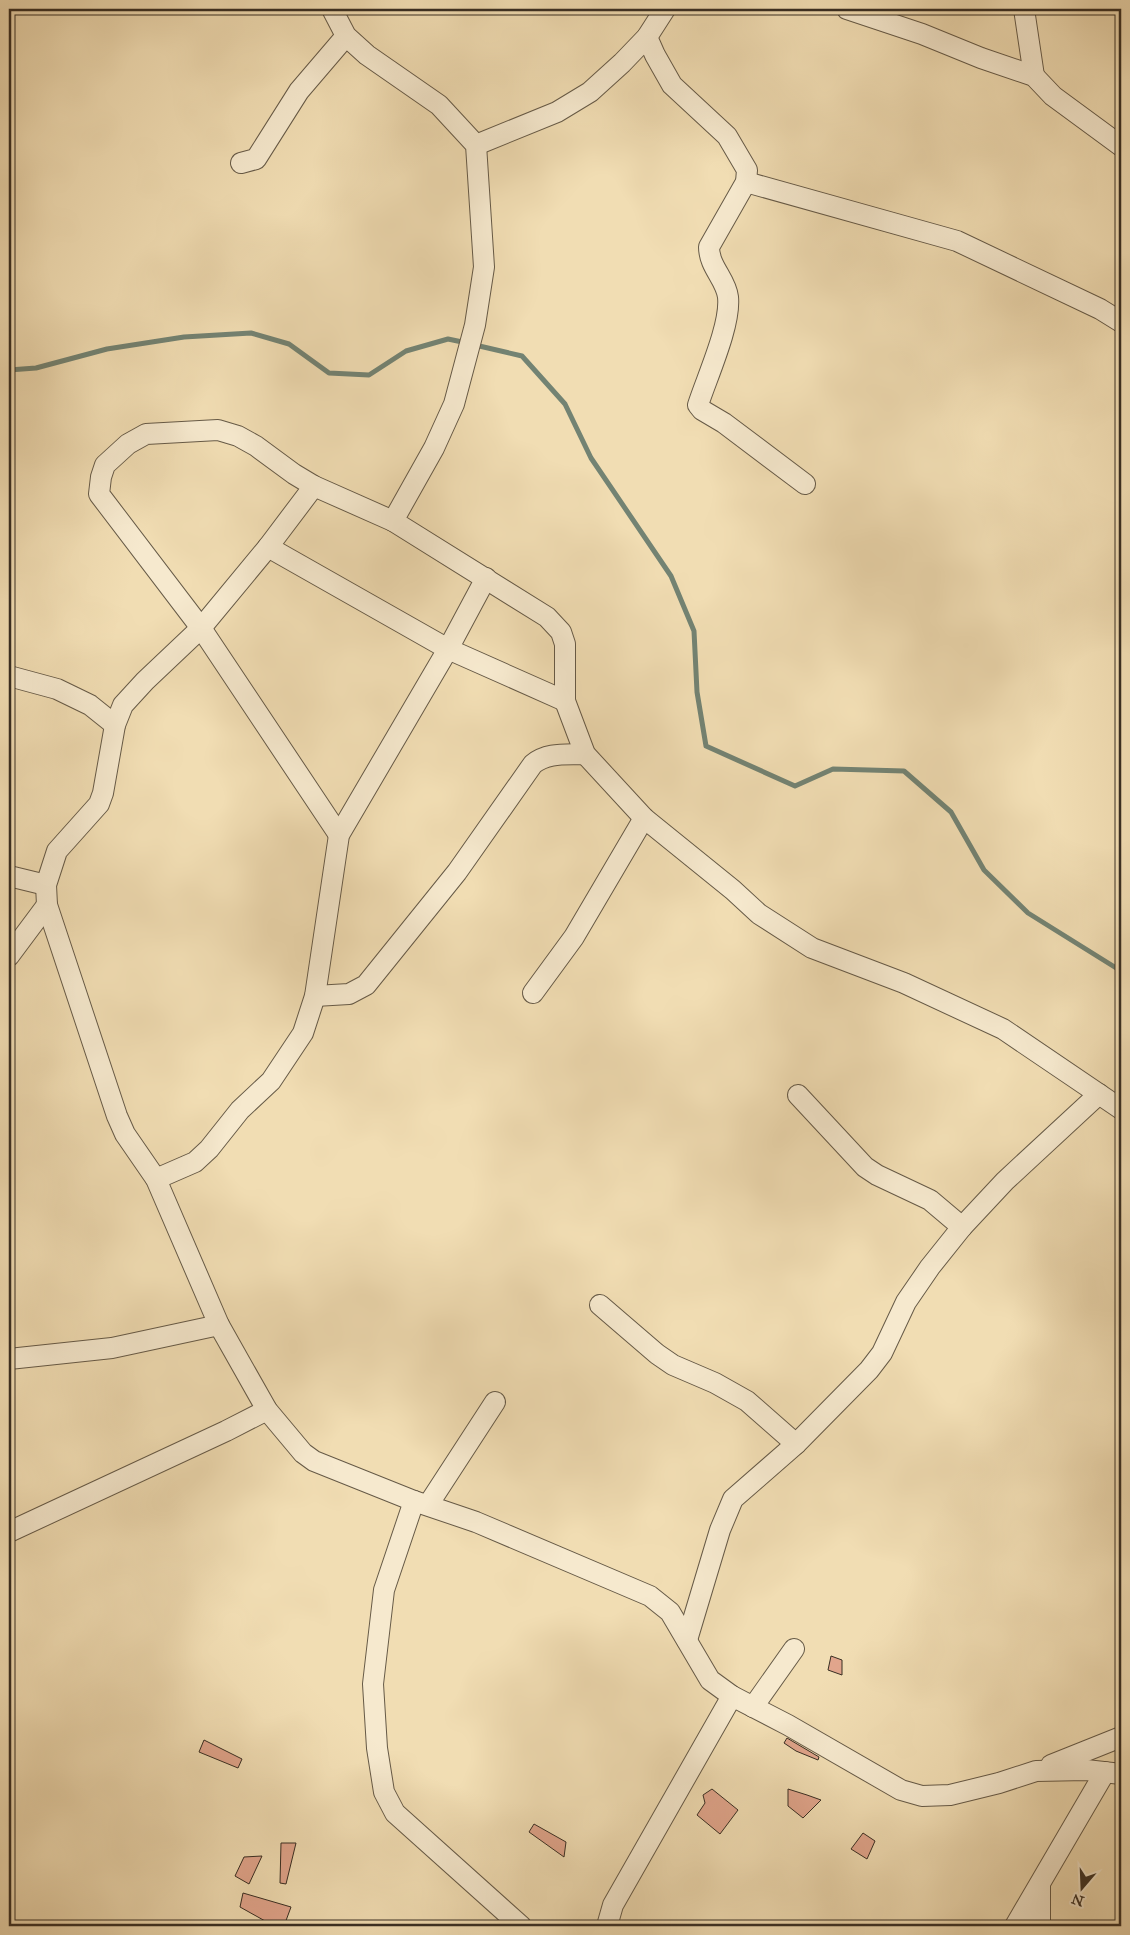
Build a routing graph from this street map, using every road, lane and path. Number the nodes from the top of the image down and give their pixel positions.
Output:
1 (332, 9) edge
2 (665, 9) edge
3 (847, 9) edge
4 (1024, 9) edge
5 (346, 36) junction
6 (647, 37) junction
7 (1034, 76) junction
8 (476, 145) junction
9 (1121, 146) edge
10 (241, 163) dead end
11 (746, 182) junction
12 (1121, 322) edge
13 (805, 484) dead end
14 (314, 486) junction
15 (393, 521) junction
16 (268, 548) junction
17 (486, 578) junction
18 (200, 628) junction
19 (448, 649) junction
20 (9, 676) edge
21 (566, 701) junction
22 (114, 725) junction
23 (585, 754) junction
24 (644, 818) junction
25 (339, 835) junction
26 (9, 876) edge
27 (46, 885) junction
28 (47, 905) junction
29 (9, 956) edge
30 (533, 993) dead end
31 (315, 996) junction
32 (1099, 1094) junction
33 (798, 1095) dead end
34 (1121, 1109) edge
35 (156, 1179) junction
36 (962, 1227) junction
37 (600, 1306) dead end
38 (219, 1325) junction
39 (9, 1359) edge
40 (495, 1402) dead end
41 (267, 1410) junction
42 (796, 1444) junction
43 (421, 1503) junction
44 (9, 1532) edge
45 (687, 1640) junction
46 (794, 1649) dead end
47 (732, 1696) junction
48 (753, 1706) junction
49 (1121, 1737) edge
50 (1036, 1771) junction
51 (1113, 1773) edge
52 (1040, 1885) junction
53 (521, 1926) edge
54 (607, 1926) edge
55 (1015, 1926) edge
56 (1040, 1926) edge

1 - 5 street
2 - 6 street
3 - 7 street
4 - 7 street
5 - 8 street
5 - 10 street
6 - 8 street
6 - 11 street
7 - 9 street
8 - 15 street
11 - 12 street
11 - 13 street
14 - 15 street
14 - 16 street
14 - 18 street
15 - 17 street
16 - 18 street
16 - 19 street
17 - 19 street
17 - 21 street
18 - 22 street
18 - 25 street
19 - 21 street
19 - 25 street
20 - 22 street
21 - 23 street
22 - 27 street
23 - 24 street
23 - 31 street
24 - 30 street
24 - 32 street
25 - 31 street
26 - 27 street
27 - 28 street
28 - 29 street
28 - 35 street
31 - 35 street
32 - 34 street
32 - 36 street
33 - 36 street
35 - 38 street
36 - 42 street
37 - 42 street
38 - 39 street
38 - 41 street
40 - 43 street
41 - 43 street
41 - 44 street
42 - 45 street
43 - 45 street
43 - 53 street
45 - 47 street
46 - 48 street
47 - 48 street
47 - 54 street
48 - 50 street
49 - 50 street
50 - 51 street
51 - 52 street
52 - 55 street
52 - 56 street

